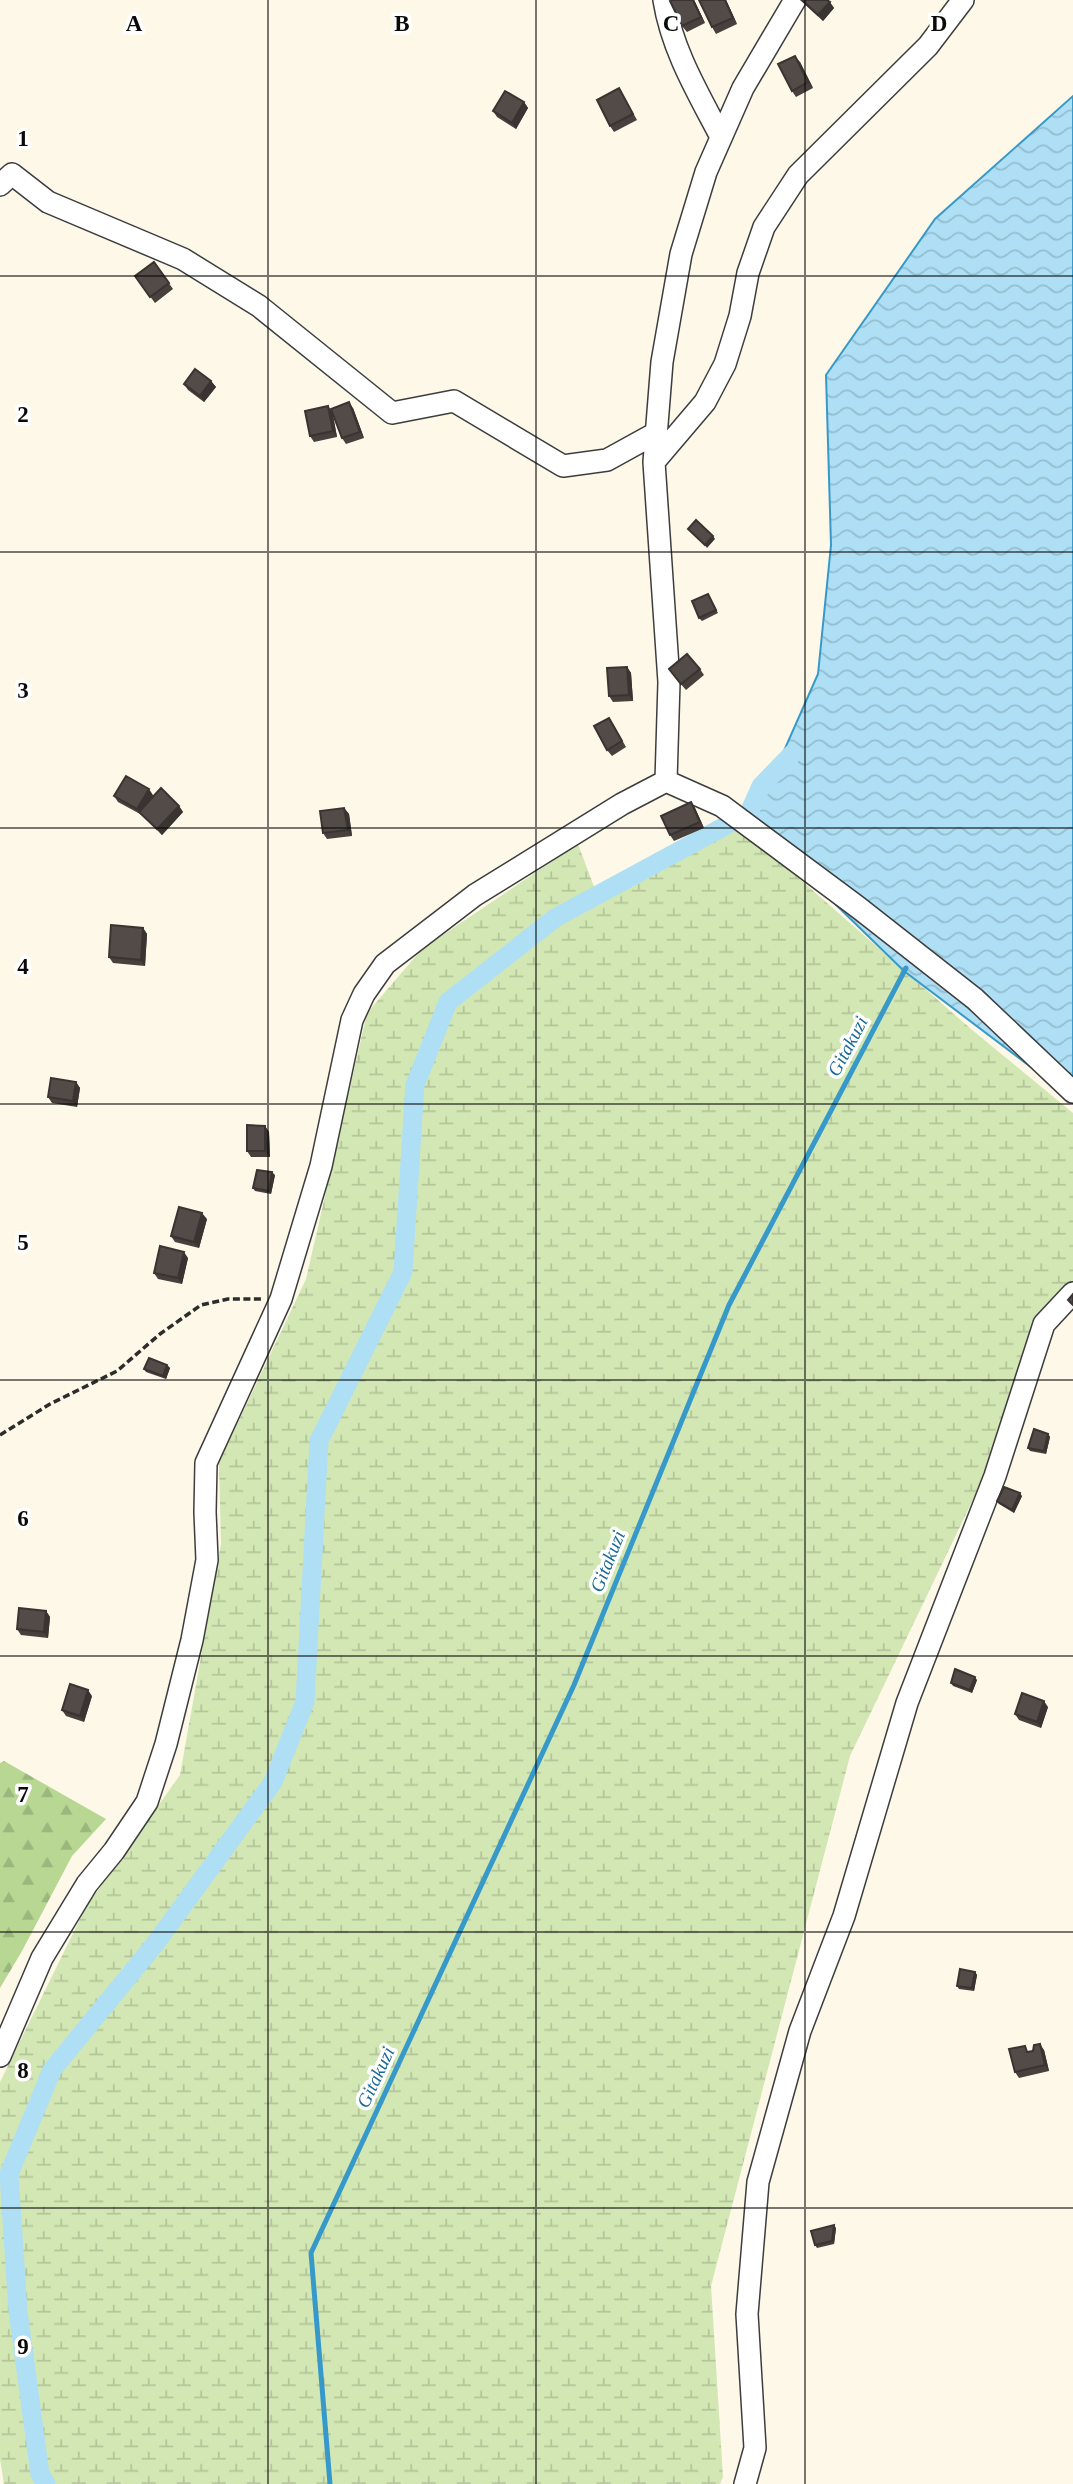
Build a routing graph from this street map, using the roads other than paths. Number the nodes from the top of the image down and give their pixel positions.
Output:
1 (664, 0) edge
2 (795, 0) edge
3 (963, 0) edge
4 (721, 137) junction
5 (0, 185) edge
6 (656, 433) junction
7 (654, 462) junction
8 (666, 781) junction
9 (1073, 1092) edge
10 (1073, 1293) edge
11 (0, 2056) edge
12 (745, 2484) edge

1 - 4 street
2 - 4 street
3 - 7 street
4 - 6 street
5 - 6 street
6 - 7 street
7 - 8 street
8 - 9 street
8 - 11 street
10 - 12 street

